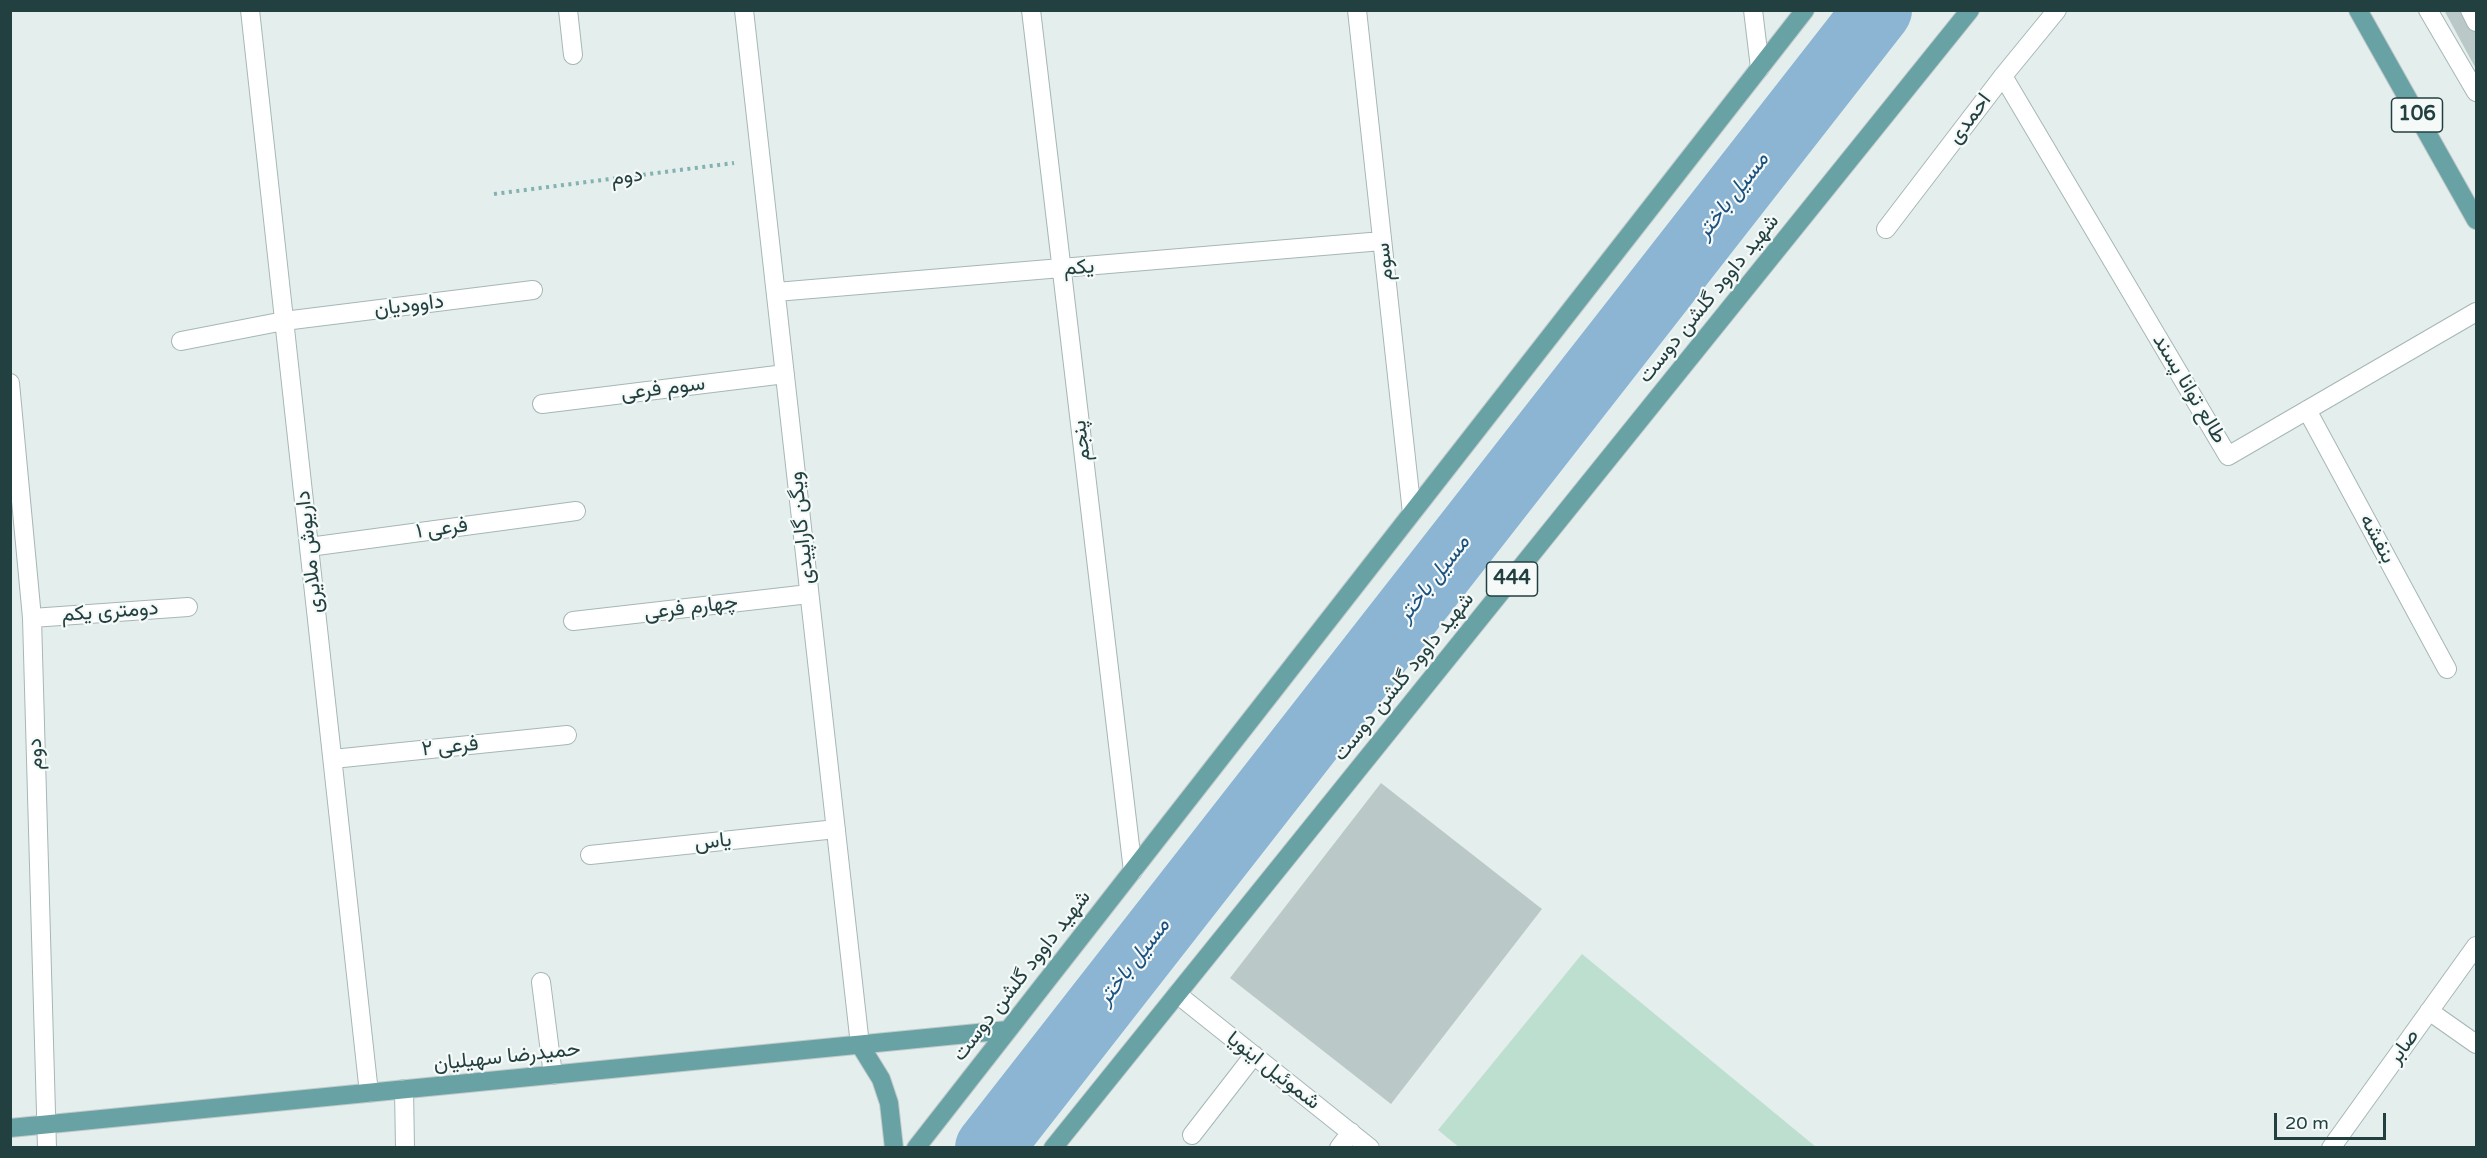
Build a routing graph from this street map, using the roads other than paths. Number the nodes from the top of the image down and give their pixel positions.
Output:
1 (250, 10) edge
2 (568, 10) edge
3 (744, 10) edge
4 (1031, 10) edge
5 (1357, 10) edge
6 (1753, 10) edge
7 (1805, 10) edge
8 (1970, 10) edge
9 (2057, 10) edge
10 (2358, 10) edge
11 (2428, 10) edge
12 (2470, 10) edge
13 (2476, 22) edge
14 (573, 55) dead end
15 (1760, 68) junction
16 (2003, 75) junction
17 (2476, 92) edge
18 (2476, 220) edge
19 (1886, 229) dead end
20 (1382, 241) junction
21 (1061, 269) junction
22 (533, 290) dead end
23 (776, 292) junction
24 (2476, 312) edge
25 (284, 321) junction
26 (181, 341) dead end
27 (785, 374) junction
28 (10, 383) edge
29 (542, 404) dead end
30 (2307, 410) junction
31 (576, 511) dead end
32 (1412, 513) junction
33 (309, 547) junction
34 (809, 594) junction
35 (188, 607) dead end
36 (32, 618) junction
37 (573, 621) dead end
38 (2447, 669) dead end
39 (567, 735) dead end
40 (333, 759) junction
41 (836, 829) junction
42 (590, 855) dead end
43 (1132, 871) junction
44 (2476, 946) edge
45 (541, 982) dead end
46 (1177, 994) junction
47 (2429, 1011) junction
48 (1008, 1030) junction
49 (2476, 1044) edge
50 (860, 1045) junction
51 (1254, 1055) junction
52 (553, 1075) junction
53 (405, 1089) junction
54 (369, 1093) junction
55 (47, 1125) junction
56 (10, 1128) edge
57 (1351, 1132) junction
58 (1192, 1135) dead end
59 (47, 1148) edge
60 (405, 1148) edge
61 (894, 1148) edge
62 (916, 1148) edge
63 (1053, 1148) edge
64 (1339, 1148) edge
65 (1370, 1148) edge
66 (2331, 1148) edge

1 - 25 street, داریوش ملایری
2 - 14 street
3 - 23 street, ویگن گاراپیدی
4 - 21 street, پنجم
5 - 20 street, سوم
6 - 15 street
7 - 15 main road, شهید داوود گلشن دوست
8 - 46 main road, شهید داوود گلشن دوست / 444
9 - 16 street, احمدی
10 - 18 main road, 106
11 - 17 street
12 - 13 street
15 - 32 main road, شهید داوود گلشن دوست
16 - 19 street, احمدی
16 - 30 street, طالع توانا پسند
20 - 21 street, یکم
20 - 32 street, سوم
21 - 23 street, یکم
21 - 43 street, پنجم
22 - 25 street, داوودیان
23 - 27 street, ویگن گاراپیدی
24 - 30 street, طالع توانا پسند
25 - 26 street, داوودیان
25 - 33 street, داریوش ملایری
27 - 29 street, سوم فرعی
27 - 34 street, ویگن گاراپیدی
28 - 36 street, دوم
30 - 38 street, بنفشه
31 - 33 street, فرعی ۱
32 - 43 main road, شهید داوود گلشن دوست
33 - 40 street, داریوش ملایری
34 - 37 street, چهارم فرعی
34 - 41 street, ویگن گاراپیدی
35 - 36 street, دومتری یکم
36 - 55 street, دوم
39 - 40 street, فرعی ۲
40 - 54 street, داریوش ملایری
41 - 42 street, یاس
41 - 50 street, ویگن گاراپیدی
43 - 48 main road, شهید داوود گلشن دوست
44 - 47 street, صابر
45 - 52 street
46 - 51 street, شموئیل اینویا
46 - 63 main road, شهید داوود گلشن دوست / 444
47 - 49 street
47 - 66 street, صابر
48 - 50 main road, حمیدرضا سهیلیان
48 - 62 main road, شهید داوود گلشن دوست
50 - 52 main road, حمیدرضا سهیلیان
50 - 61 main road
51 - 57 street, شموئیل اینویا
51 - 58 street
52 - 53 main road, حمیدرضا سهیلیان
53 - 54 main road, حمیدرضا سهیلیان
53 - 60 street
54 - 55 main road, حمیدرضا سهیلیان
55 - 56 main road, حمیدرضا سهیلیان
55 - 59 street, دوم
57 - 64 street
57 - 65 street, شموئیل اینویا

